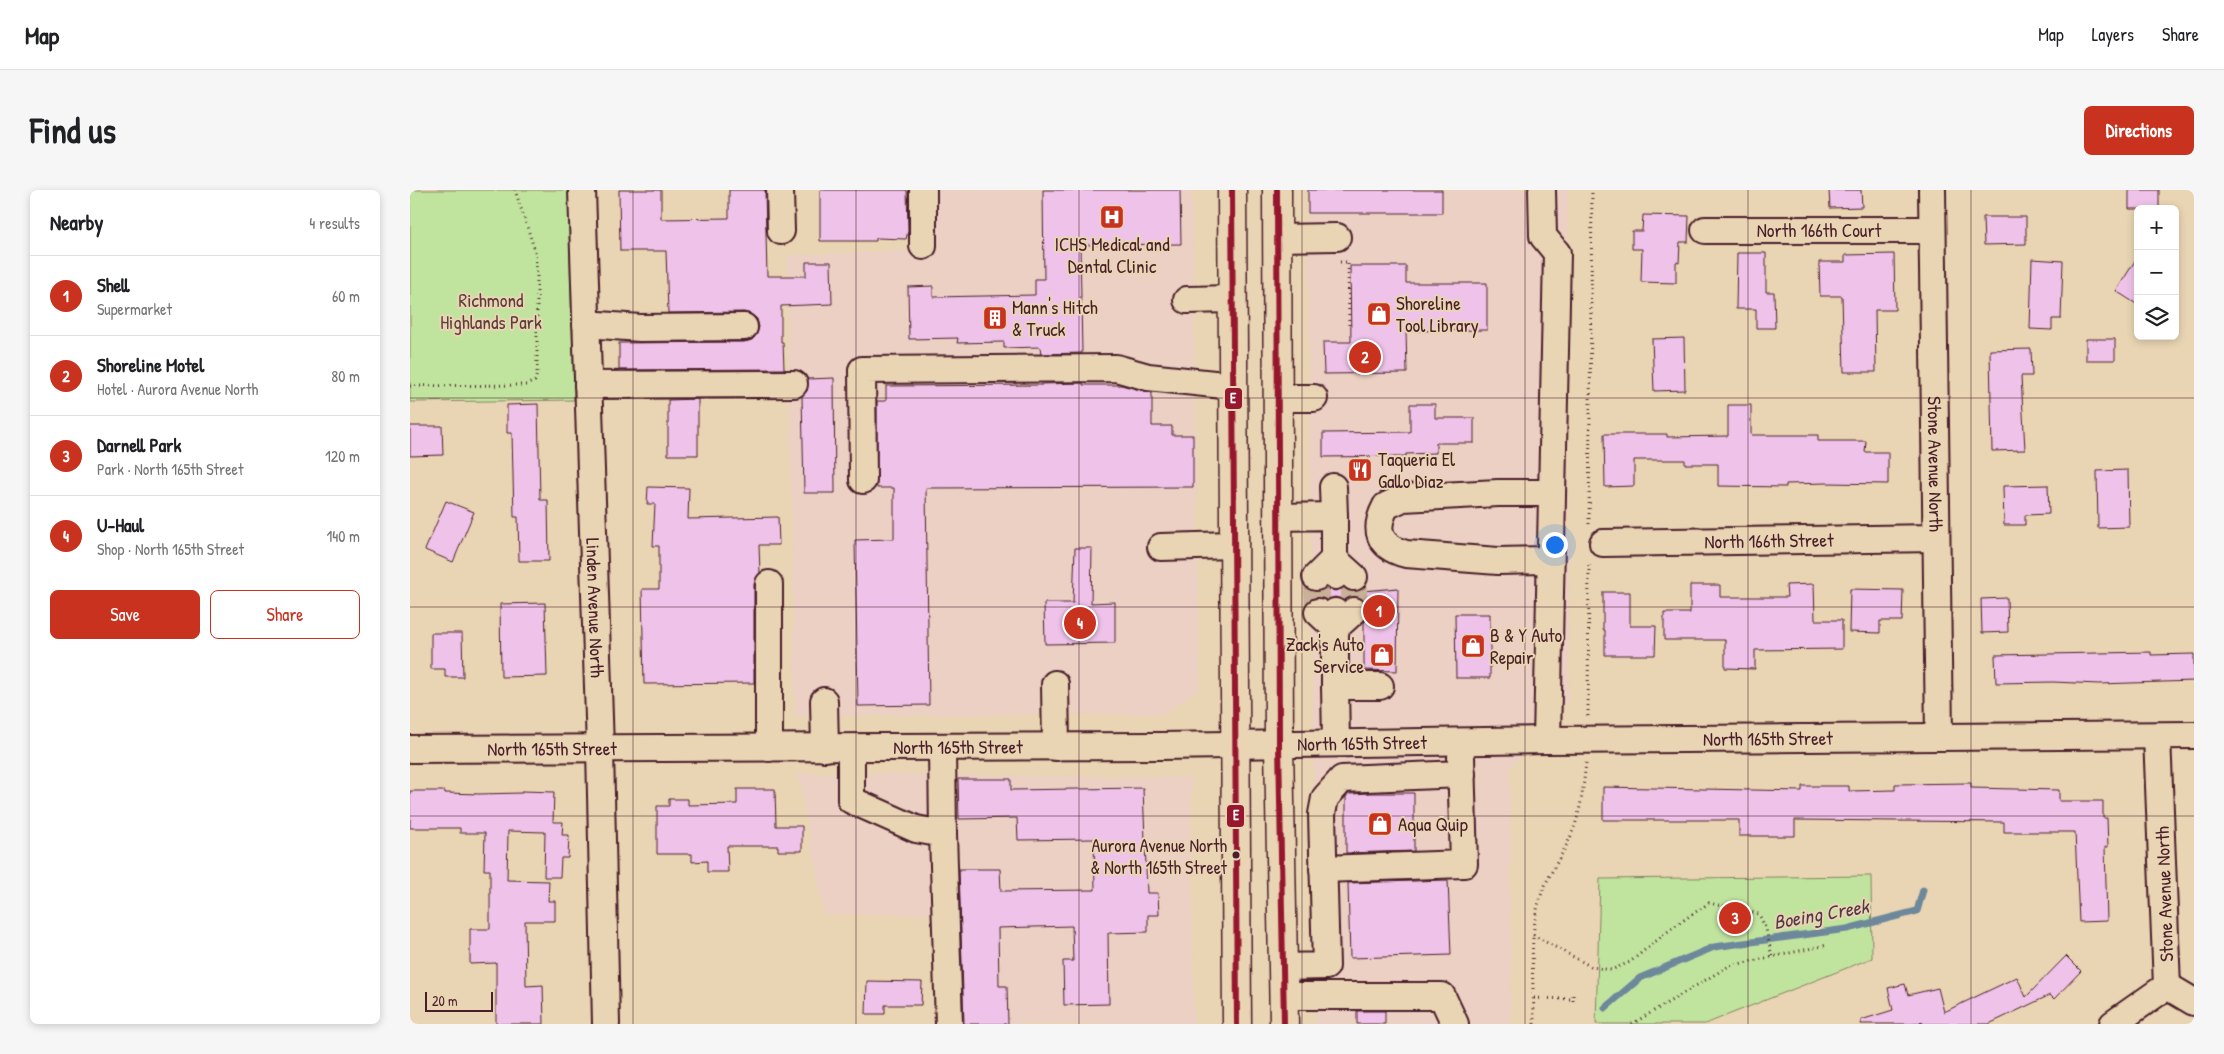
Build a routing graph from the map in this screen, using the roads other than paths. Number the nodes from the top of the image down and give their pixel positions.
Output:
1 (582, 190) edge
2 (780, 190) edge
3 (923, 190) edge
4 (1232, 190) edge
5 (1277, 190) edge
6 (1542, 190) edge
7 (1932, 190) edge
8 (1705, 230) dead end
9 (1932, 230) junction
10 (781, 231) dead end
11 (1277, 238) junction
12 (923, 246) dead end
13 (1337, 249) road end
14 (1232, 299) junction
15 (1187, 300) dead end
16 (586, 324) junction
17 (744, 327) dead end
18 (794, 384) dead end
19 (588, 385) junction
20 (1233, 386) junction
21 (1278, 398) junction
22 (1314, 398) dead end
23 (862, 480) dead end
24 (1333, 487) dead end
25 (1551, 493) junction
26 (1334, 516) junction
27 (1278, 517) junction
28 (1936, 538) junction
29 (1594, 544) road end
30 (1233, 545) junction
31 (1161, 547) dead end
32 (1550, 560) junction
33 (1335, 572) tunnel mouth
34 (769, 584) dead end
35 (1335, 616) tunnel mouth
36 (1055, 684) dead end
37 (1335, 686) junction
38 (1380, 686) dead end
39 (824, 701) dead end
40 (2194, 735) edge
41 (2157, 736) junction
42 (1939, 737) junction
43 (1547, 740) junction
44 (1460, 741) junction
45 (1336, 743) junction
46 (1279, 744) junction
47 (1234, 746) junction
48 (942, 747) junction
49 (1056, 747) junction
50 (769, 748) junction
51 (825, 748) junction
52 (851, 748) junction
53 (410, 749) edge
54 (600, 749) junction
55 (1462, 774) junction
56 (943, 834) junction
57 (1323, 869) junction
58 (1283, 967) junction
59 (2167, 986) junction
60 (1284, 996) junction
61 (2194, 1002) edge
62 (606, 1024) edge
63 (949, 1024) edge
64 (1237, 1024) edge
65 (1284, 1024) edge
66 (1455, 1024) edge
67 (2113, 1024) edge

1 - 16 street, Linden Avenue North
2 - 10 street
3 - 12 street
4 - 14 highway
5 - 11 highway
6 - 25 street
7 - 9 street, Stone Avenue North
8 - 9 street, North 166th Court
9 - 28 street, Stone Avenue North
11 - 13 street
11 - 21 highway
14 - 15 street
14 - 20 highway
16 - 17 street
16 - 19 street, Linden Avenue North
18 - 19 street
19 - 54 street, Linden Avenue North
20 - 23 street
20 - 30 highway
21 - 22 street
21 - 27 highway
24 - 26 street
25 - 32 street
25 - 32 street
26 - 27 street
26 - 33 street
27 - 46 highway
28 - 29 street, North 166th Street
28 - 42 street, Stone Avenue North
30 - 31 street
30 - 47 highway
32 - 43 street
34 - 50 street
35 - 37 street
36 - 49 street
37 - 38 street
37 - 45 street
39 - 51 street
40 - 41 street, North 165th Street
41 - 42 street, North 165th Street
41 - 59 street, Stone Avenue North
42 - 43 street, North 165th Street
43 - 44 street, North 165th Street
44 - 45 street, North 165th Street
44 - 55 street
45 - 46 street, North 165th Street
46 - 47 street, North 165th Street
46 - 58 highway
47 - 49 street, North 165th Street
47 - 64 highway
48 - 49 street, North 165th Street
48 - 52 street, North 165th Street
48 - 56 street
50 - 51 street, North 165th Street
50 - 54 street, North 165th Street
51 - 52 street, North 165th Street
52 - 56 street
53 - 54 street, North 165th Street
54 - 62 street, Linden Avenue North
55 - 57 street
55 - 57 street
56 - 63 street
57 - 58 street
58 - 60 highway
59 - 61 street
59 - 67 street, Stone Avenue North
60 - 65 highway
60 - 66 street

